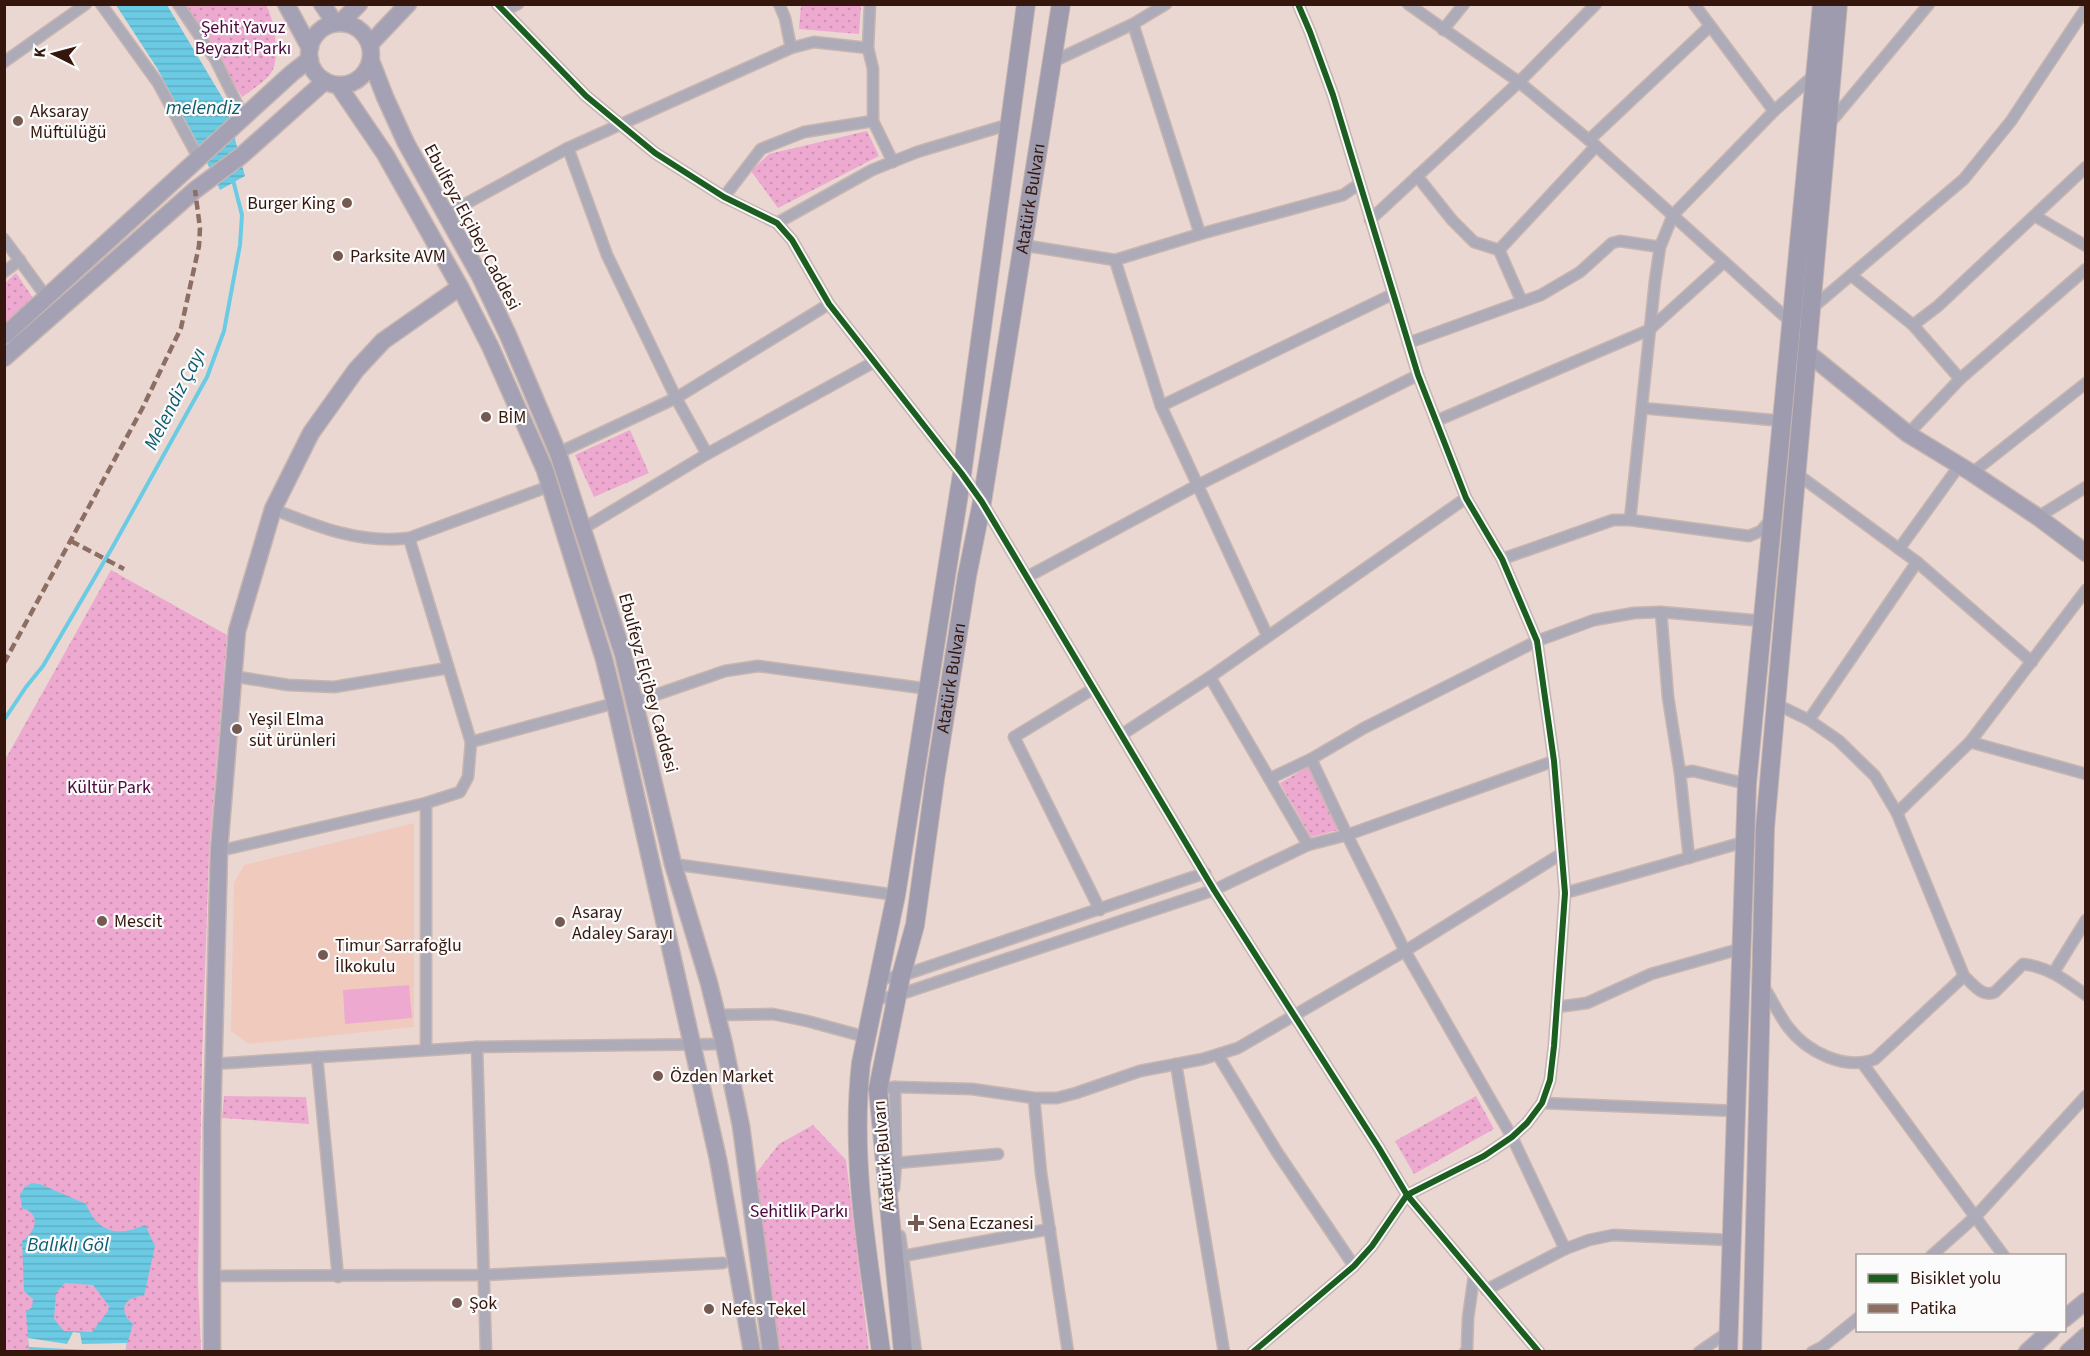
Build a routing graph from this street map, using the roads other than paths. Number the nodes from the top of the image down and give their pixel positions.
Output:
1 (86, 4) edge
2 (101, 4) edge
3 (178, 4) edge
4 (286, 4) edge
5 (322, 4) edge
6 (359, 4) edge
7 (408, 4) edge
8 (518, 4) edge
9 (779, 4) edge
10 (870, 4) edge
11 (1026, 4) edge
12 (1061, 4) edge
13 (1166, 4) edge
14 (1298, 4) edge
15 (1408, 4) edge
16 (1464, 4) edge
17 (1596, 4) edge
18 (1694, 4) edge
19 (1822, 4) edge
20 (1838, 4) edge
21 (1929, 4) edge
22 (500, 8) edge
23 (2085, 8) edge
24 (337, 23) junction
25 (1133, 24) junction
26 (1710, 26) junction
27 (1443, 30) junction
28 (791, 48) junction
29 (868, 48) junction
30 (310, 53) junction
31 (371, 53) junction
32 (4, 62) edge
33 (1052, 62) junction
34 (1815, 75) junction
35 (1519, 82) junction
36 (332, 83) junction
37 (1774, 111) junction
38 (873, 121) junction
39 (239, 122) junction
40 (1010, 124) junction
41 (620, 125) junction
42 (1828, 126) junction
43 (1592, 143) junction
44 (568, 148) junction
45 (203, 155) junction
46 (893, 162) junction
47 (2085, 167) edge
48 (1418, 176) junction
49 (1359, 184) junction
50 (724, 197) junction
51 (445, 215) junction
52 (1673, 215) junction
53 (2035, 216) junction
54 (1370, 220) junction
55 (777, 223) junction
56 (1200, 234) junction
57 (4, 239) edge
58 (1023, 245) junction
59 (2085, 246) edge
60 (1660, 247) junction
61 (1499, 250) junction
62 (20, 260) junction
63 (1115, 260) junction
64 (1724, 262) junction
65 (2085, 269) edge
66 (4, 272) edge
67 (1852, 276) junction
68 (460, 287) junction
69 (1393, 294) junction
70 (47, 298) junction
71 (1522, 302) junction
72 (829, 304) junction
73 (1811, 317) junction
74 (1791, 323) junction
75 (1913, 325) junction
76 (1650, 330) junction
77 (4, 336) edge
78 (1408, 343) junction
79 (1809, 354) junction
80 (4, 358) edge
81 (874, 362) junction
82 (1419, 375) junction
83 (1960, 379) junction
84 (2085, 383) edge
85 (675, 398) junction
86 (1161, 406) junction
87 (1642, 408) junction
88 (1436, 421) junction
89 (1782, 421) junction
90 (1908, 434) junction
91 (558, 453) junction
92 (707, 454) junction
93 (1966, 470) junction
94 (962, 474) junction
95 (1797, 474) junction
96 (550, 486) junction
97 (1196, 486) junction
98 (2085, 487) edge
99 (1466, 498) junction
100 (982, 502) junction
101 (273, 509) junction
102 (2038, 517) junction
103 (1773, 518) junction
104 (1629, 520) junction
105 (584, 528) junction
106 (1755, 535) junction
107 (409, 538) junction
108 (1899, 549) junction
109 (1769, 552) junction
110 (2085, 553) edge
111 (1502, 559) junction
112 (1917, 562) junction
113 (1027, 577) junction
114 (2085, 590) edge
115 (1661, 612) junction
116 (1762, 621) junction
117 (1267, 635) junction
118 (1537, 641) junction
119 (2032, 662) junction
120 (448, 668) junction
121 (232, 676) junction
122 (1210, 677) junction
123 (1093, 688) junction
124 (928, 689) junction
125 (635, 702) junction
126 (615, 703) junction
127 (1776, 704) junction
128 (1809, 720) junction
129 (1121, 735) junction
130 (471, 742) junction
131 (1970, 742) junction
132 (1311, 759) junction
133 (1554, 761) junction
134 (2083, 770) edge
135 (1680, 773) junction
136 (1271, 778) junction
137 (1747, 784) junction
138 (426, 803) junction
139 (1897, 813) junction
140 (1347, 835) junction
141 (1744, 842) junction
142 (1308, 844) junction
143 (219, 851) junction
144 (1561, 854) junction
145 (1689, 858) junction
146 (673, 864) junction
147 (1205, 873) junction
148 (1214, 890) junction
149 (1565, 893) junction
150 (896, 895) junction
151 (1100, 910) junction
152 (1743, 914) junction
153 (1764, 914) junction
154 (2085, 920) edge
155 (1743, 948) junction
156 (1405, 951) junction
157 (2054, 972) junction
158 (902, 976) junction
159 (1964, 976) junction
160 (878, 979) junction
161 (1762, 984) junction
162 (898, 995) junction
163 (2085, 995) edge
164 (874, 1000) junction
165 (1557, 1007) junction
166 (717, 1015) junction
167 (1295, 1016) junction
168 (866, 1037) junction
169 (693, 1043) junction
170 (724, 1044) junction
171 (477, 1047) junction
172 (426, 1049) junction
173 (1218, 1055) junction
174 (316, 1058) junction
175 (213, 1064) junction
176 (1176, 1064) junction
177 (1863, 1064) junction
178 (886, 1088) junction
179 (858, 1092) junction
180 (2085, 1096) edge
181 (1034, 1098) junction
182 (1542, 1102) junction
183 (1737, 1111) junction
184 (1512, 1137) junction
185 (998, 1154) dead end
186 (896, 1163) junction
187 (1407, 1195) junction
188 (1976, 1216) junction
189 (1050, 1228) junction
190 (1731, 1240) junction
191 (1565, 1249) junction
192 (1933, 1254) edge
193 (2003, 1254) edge
194 (903, 1256) junction
195 (723, 1263) dead end
196 (1354, 1266) junction
197 (484, 1275) junction
198 (212, 1276) junction
199 (1474, 1276) junction
200 (338, 1277) junction
201 (1486, 1290) junction
202 (2085, 1301) edge
203 (2066, 1317) edge
204 (1856, 1319) edge
205 (1728, 1332) junction
206 (2049, 1332) edge
207 (2085, 1336) edge
208 (1466, 1351) edge
209 (212, 1352) edge
210 (486, 1352) edge
211 (752, 1352) edge
212 (771, 1352) edge
213 (881, 1352) edge
214 (903, 1352) edge
215 (916, 1352) edge
216 (1068, 1352) edge
217 (1224, 1352) edge
218 (1253, 1352) edge
219 (1539, 1352) edge
220 (1699, 1352) edge
221 (1728, 1352) edge
222 (1752, 1352) edge
223 (1812, 1352) edge
224 (2027, 1352) edge
225 (2068, 1352) edge

1 - 32 street
2 - 45 street
3 - 39 street
4 - 30 main road
5 - 24 main road
6 - 24 main road
7 - 31 main road
8 - 22 street
9 - 28 street
10 - 29 street
11 - 40 main road, Atatürk Bulvarı
12 - 33 main road, Atatürk Bulvarı
13 - 25 street
14 - 49 street
15 - 27 street
16 - 27 street
17 - 35 street
18 - 26 street
19 - 34 main road
20 - 42 main road
21 - 42 street
22 - 41 street
23 - 67 street
24 - 30 main road
24 - 31 main road
25 - 33 street
25 - 56 street
26 - 37 street
26 - 43 street
27 - 35 street
28 - 29 street
28 - 41 street
29 - 38 street
30 - 36 main road
30 - 39 main road
31 - 36 main road
31 - 51 main road, Ebulfeyz Elçibey Caddesi
33 - 58 main road, Atatürk Bulvarı
34 - 37 street
34 - 74 main road
35 - 43 street
35 - 48 street
36 - 68 main road, Ebulfeyz Elçibey Caddesi
36 - 80 main road
37 - 52 street
38 - 46 street
38 - 50 street
39 - 45 main road
40 - 46 street
40 - 94 main road, Atatürk Bulvarı
41 - 44 street
41 - 50 street
42 - 73 main road
43 - 52 street
43 - 61 street
44 - 51 street
44 - 85 street
45 - 70 main road
46 - 55 street
47 - 53 street
48 - 54 street
48 - 61 street
49 - 54 street
49 - 56 street
50 - 55 street
51 - 91 main road, Ebulfeyz Elçibey Caddesi
52 - 60 street
52 - 64 street
53 - 59 street
53 - 75 street
54 - 69 street
55 - 72 street
56 - 63 street
57 - 62 street
58 - 63 street
58 - 100 main road, Atatürk Bulvarı
60 - 71 street
60 - 76 street
61 - 71 street
62 - 66 street
62 - 70 street
63 - 86 street
64 - 74 street
64 - 76 street
65 - 83 street
67 - 73 street
67 - 75 street
68 - 96 main road, Ebulfeyz Elçibey Caddesi
68 - 101 main road
69 - 78 street
69 - 86 street
70 - 77 main road
71 - 78 street
72 - 81 street
72 - 85 street
73 - 74 street
73 - 79 main road
74 - 89 main road
75 - 83 street
76 - 87 street
76 - 88 street
78 - 82 street
79 - 90 main road
79 - 95 main road
81 - 92 street
81 - 94 street
82 - 88 street
82 - 97 street
83 - 90 street
84 - 93 street
85 - 91 street
85 - 92 street
86 - 97 street
87 - 89 street
87 - 104 street
88 - 99 street
89 - 103 main road
90 - 93 main road
91 - 105 main road, Ebulfeyz Elçibey Caddesi
92 - 105 street
93 - 102 main road
93 - 108 street
94 - 100 street
94 - 124 main road, Atatürk Bulvarı
95 - 108 street
95 - 127 main road
96 - 107 street
96 - 126 main road, Ebulfeyz Elçibey Caddesi
97 - 113 street
97 - 117 street
98 - 102 street
99 - 111 street
99 - 117 street
100 - 113 street
100 - 158 main road, Atatürk Bulvarı
101 - 107 street
101 - 121 main road
102 - 110 main road
103 - 106 street
103 - 109 main road
104 - 106 street
104 - 111 street
105 - 125 main road, Ebulfeyz Elçibey Caddesi
106 - 109 street
107 - 120 street
108 - 112 street
109 - 116 main road
111 - 118 street
112 - 119 street
112 - 128 street
113 - 123 street
114 - 119 street
115 - 116 street
115 - 118 street
115 - 135 street
116 - 137 main road
117 - 122 street
118 - 132 street
118 - 133 street
119 - 131 street
120 - 121 street
120 - 130 street
121 - 143 main road
122 - 129 street
122 - 136 street
123 - 129 street
123 - 151 street
124 - 125 street
124 - 150 main road, Atatürk Bulvarı
125 - 146 main road, Ebulfeyz Elçibey Caddesi
126 - 130 street
126 - 169 main road, Ebulfeyz Elçibey Caddesi
127 - 128 street
127 - 153 main road
128 - 139 street
129 - 147 street
130 - 138 street
131 - 134 street
131 - 139 street
132 - 136 street
132 - 140 street
133 - 140 street
133 - 144 street
135 - 137 street
135 - 145 street
136 - 142 street
137 - 141 main road
138 - 143 street
138 - 172 street
139 - 159 street
140 - 142 street
140 - 156 street
141 - 145 street
141 - 152 main road
142 - 148 street
143 - 175 main road
144 - 149 street
144 - 156 street
145 - 149 street
146 - 150 street
146 - 166 main road, Ebulfeyz Elçibey Caddesi
147 - 148 street
147 - 151 street
148 - 162 street
148 - 167 street
149 - 165 street
150 - 160 main road, Atatürk Bulvarı
151 - 158 street
152 - 153 main road
152 - 155 main road
153 - 161 main road
154 - 157 street
155 - 165 street
155 - 183 main road
156 - 167 street
156 - 184 street
157 - 159 street
157 - 163 street
158 - 160 street
158 - 162 main road, Atatürk Bulvarı
159 - 177 street
160 - 164 main road, Atatürk Bulvarı
161 - 177 street
161 - 222 main road
162 - 164 street
162 - 178 main road, Atatürk Bulvarı
164 - 168 main road, Atatürk Bulvarı
165 - 182 street
166 - 168 street
166 - 170 main road, Ebulfeyz Elçibey Caddesi
167 - 173 street
167 - 187 street
168 - 179 main road, Atatürk Bulvarı
169 - 170 street
169 - 171 street
169 - 211 main road, Ebulfeyz Elçibey Caddesi
170 - 212 main road, Ebulfeyz Elçibey Caddesi
171 - 172 street
171 - 197 street
172 - 174 street
173 - 176 street
173 - 196 street
174 - 175 street
174 - 200 street
175 - 198 main road
176 - 181 street
176 - 217 street
177 - 188 street
178 - 179 street
178 - 181 street
178 - 186 street
178 - 214 main road, Atatürk Bulvarı
179 - 213 main road, Atatürk Bulvarı
180 - 188 street
181 - 189 street
182 - 183 street
182 - 184 street
183 - 190 main road
184 - 187 street
184 - 191 street
185 - 186 street
186 - 194 street
187 - 196 street
187 - 199 street
188 - 192 street
188 - 193 street
189 - 194 street
189 - 216 street
190 - 191 street
190 - 205 main road
191 - 201 street
194 - 215 street
195 - 197 street
196 - 218 street
197 - 200 street
197 - 210 street
198 - 200 street
198 - 209 main road
199 - 201 street
199 - 208 street
201 - 219 street
202 - 203 main road
204 - 223 street
205 - 220 street
205 - 221 main road
206 - 224 main road
207 - 225 main road

